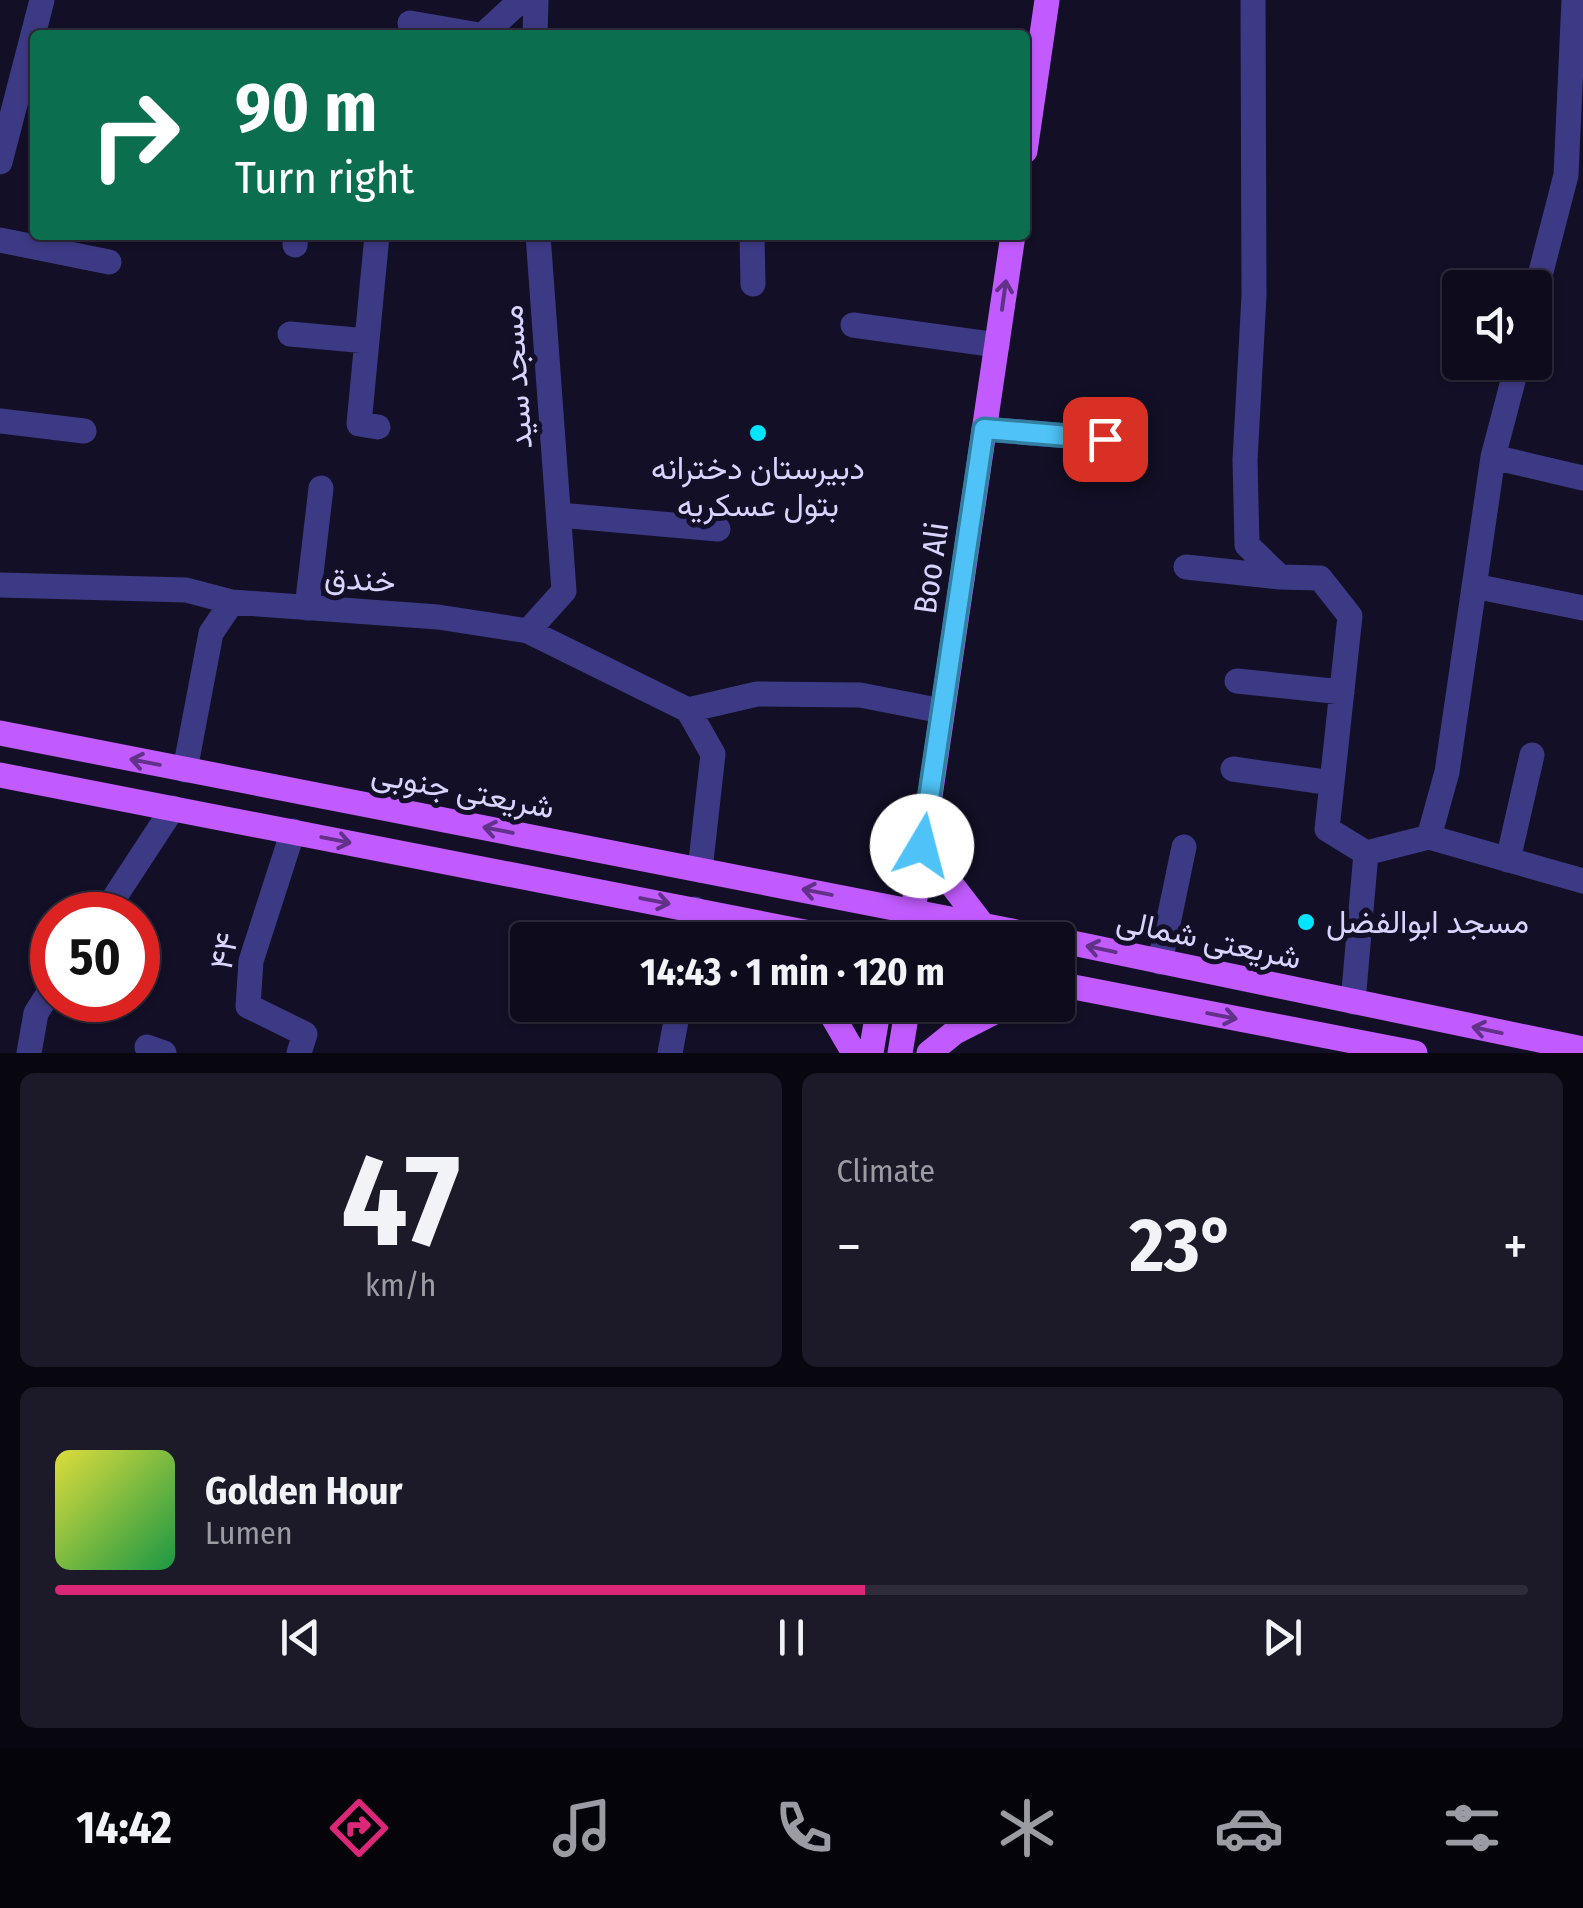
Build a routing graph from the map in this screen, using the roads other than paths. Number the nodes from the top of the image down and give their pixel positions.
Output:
1 (42, 0) edge
2 (522, 0) edge
3 (536, 0) edge
4 (1047, 0) edge
5 (1253, 0) edge
6 (1574, 0) edge
7 (410, 23) dead end
8 (34, 30) edge
9 (451, 30) edge
10 (487, 30) edge
11 (535, 30) edge
12 (30, 46) edge
13 (1030, 117) edge
14 (1574, 152) edge
15 (0, 162) edge
16 (0, 240) edge
17 (377, 240) edge
18 (538, 240) edge
19 (752, 240) edge
20 (1012, 240) edge
21 (109, 262) dead end
22 (1541, 270) edge
23 (752, 284) dead end
24 (853, 325) dead end
25 (290, 334) dead end
26 (367, 341) junction
27 (996, 345) junction
28 (1513, 380) edge
29 (0, 421) edge
30 (378, 426) dead end
31 (984, 429) junction
32 (84, 431) dead end
33 (1105, 439) dead end
34 (1493, 457) junction
35 (1583, 478) edge
36 (321, 488) dead end
37 (558, 515) junction
38 (718, 529) dead end
39 (1186, 567) dead end
40 (1280, 577) junction
41 (0, 584) edge
42 (1474, 586) junction
43 (232, 602) junction
44 (308, 608) junction
45 (1583, 608) edge
46 (528, 631) junction
47 (1237, 681) dead end
48 (1342, 692) junction
49 (688, 710) junction
50 (942, 710) junction
51 (0, 734) edge
52 (1532, 755) dead end
53 (1233, 769) dead end
54 (185, 770) junction
55 (0, 775) edge
56 (1332, 783) junction
57 (173, 808) junction
58 (293, 832) junction
59 (1429, 838) junction
60 (922, 846) junction
61 (1184, 847) dead end
62 (1366, 853) junction
63 (1508, 860) junction
64 (700, 870) junction
65 (1583, 881) edge
66 (118, 892) edge
67 (695, 909) junction
68 (913, 911) junction
69 (693, 922) edge
70 (744, 922) edge
71 (909, 922) edge
72 (971, 922) edge
73 (980, 922) edge
74 (1075, 944) edge
75 (1160, 962) junction
76 (1075, 988) edge
77 (1352, 1002) junction
78 (34, 1022) edge
79 (675, 1022) edge
80 (836, 1022) edge
81 (876, 1022) edge
82 (905, 1022) edge
83 (975, 1022) edge
84 (1353, 1047) edge
85 (1583, 1050) edge
86 (28, 1053) edge
87 (299, 1053) edge
88 (670, 1053) edge
89 (854, 1053) edge
90 (871, 1053) edge
91 (900, 1053) edge
92 (930, 1053) edge
93 (1414, 1053) edge

1 - 8 street
2 - 10 street
3 - 11 street
4 - 13 main road
5 - 40 street
6 - 14 street
7 - 9 street
12 - 15 street
14 - 22 street
16 - 21 street
17 - 26 street
18 - 37 street, مسجد سید
19 - 23 street
27 -> 20 main road, Boo Ali
24 - 27 street
25 - 26 street
26 - 30 street
27 - 31 main road, Boo Ali
28 - 34 street
29 - 32 street
31 - 33 street
31 - 50 main road, Boo Ali
34 - 35 street
34 - 42 street
36 - 44 street
37 - 38 street
37 - 46 street
39 - 40 street
40 - 48 street
41 - 43 street, خندق
42 - 45 street
42 - 59 street
43 - 44 street, خندق
43 - 54 street
44 - 46 street, خندق
46 - 49 street, خندق
47 - 48 street
48 - 56 street
49 - 50 street
49 - 64 street
50 - 60 main road, Boo Ali
54 -> 51 main road, شریعتی جنوبی
52 - 63 street
53 - 56 street
64 -> 54 main road, شریعتی جنوبی
55 - 57 main road
56 - 62 street
57 - 58 main road
57 - 66 street
58 -> 67 main road
58 - 87 street, ۴۴
59 - 62 street
59 - 63 street
60 - 68 main road, Boo Ali
60 - 73 main road
61 - 75 street
62 - 77 street
63 - 65 street
68 -> 64 main road, شریعتی جنوبی
67 - 69 street
67 - 70 main road
68 - 71 main road, Boo Ali
68 - 72 main road, شریعتی شمالی
75 -> 74 main road, شریعتی شمالی
75 - 77 main road, شریعتی شمالی
76 -> 84 main road
85 -> 77 main road, شریعتی شمالی
78 - 86 street
79 - 88 street
80 - 89 main road
81 - 90 main road
82 - 91 main road
83 - 92 main road
84 - 93 main road

